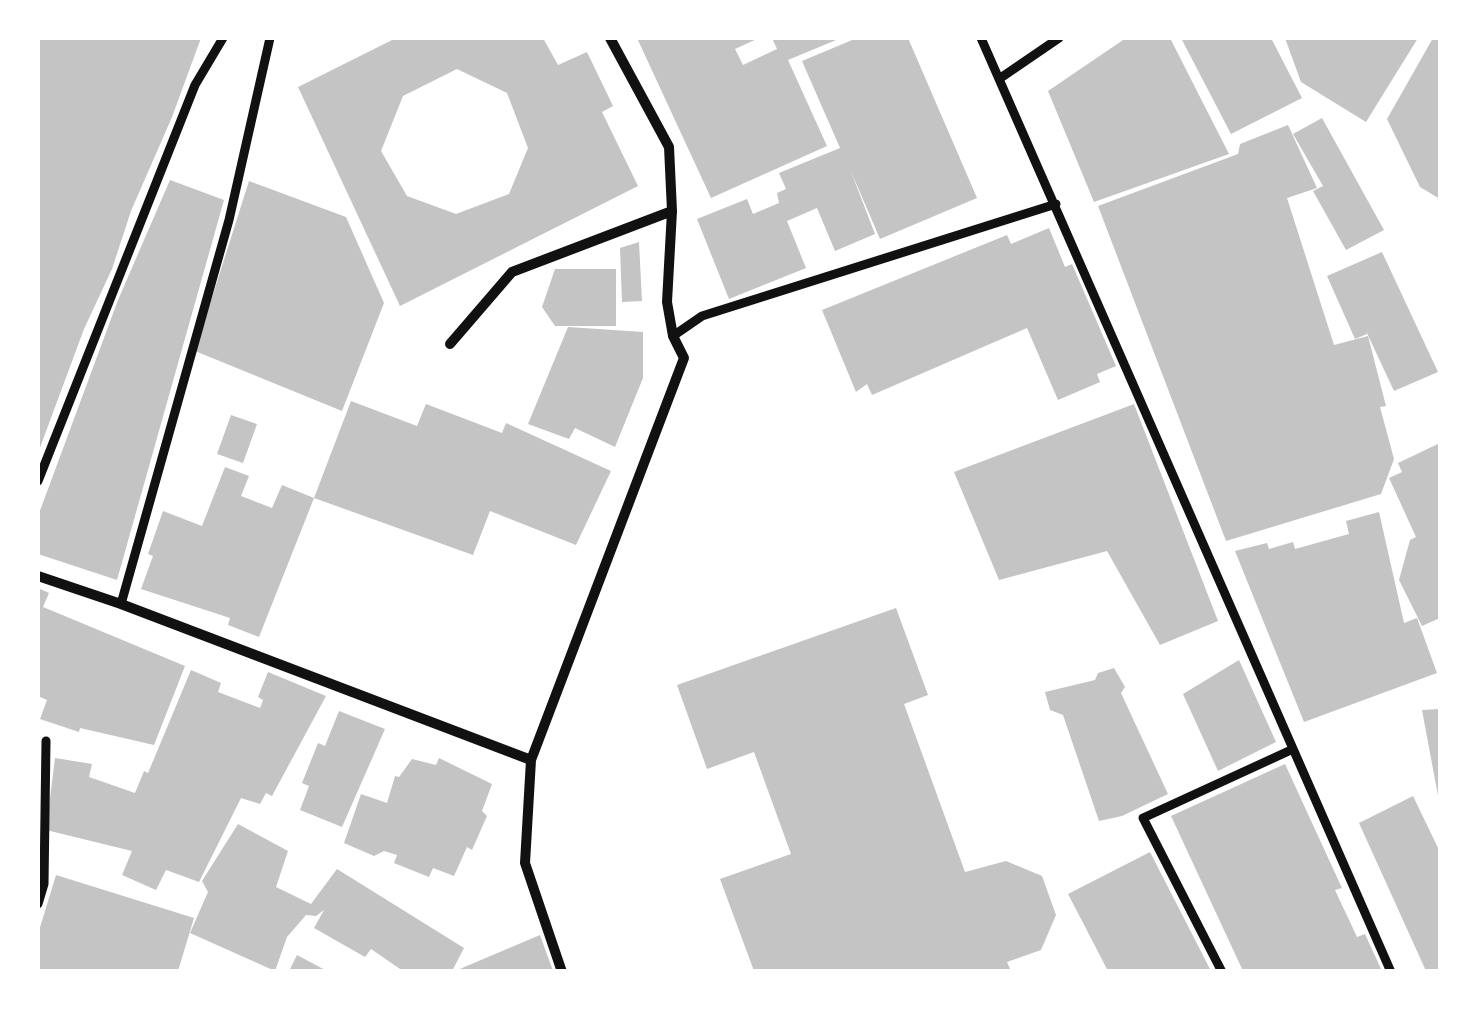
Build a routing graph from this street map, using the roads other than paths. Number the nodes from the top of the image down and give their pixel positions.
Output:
1 (223, 38) edge
2 (270, 38) edge
3 (610, 38) edge
4 (981, 38) edge
5 (1060, 38) edge
6 (1000, 79) junction
7 (1056, 204) junction
8 (672, 211) junction
9 (673, 336) junction
10 (450, 344) dead end
11 (38, 481) edge
12 (38, 576) edge
13 (121, 604) junction
14 (46, 741) dead end
15 (1291, 750) junction
16 (531, 760) junction
17 (38, 904) edge
18 (562, 972) edge
19 (1222, 972) edge
20 (1390, 972) edge

1 - 11 street
2 - 13 street
3 - 8 street
4 - 6 street
5 - 6 street
6 - 7 street
7 - 9 street
7 - 15 street
8 - 9 street
8 - 10 street
9 - 16 street
12 - 13 street
13 - 16 street
14 - 17 street
15 - 19 street
15 - 20 street
16 - 18 street

